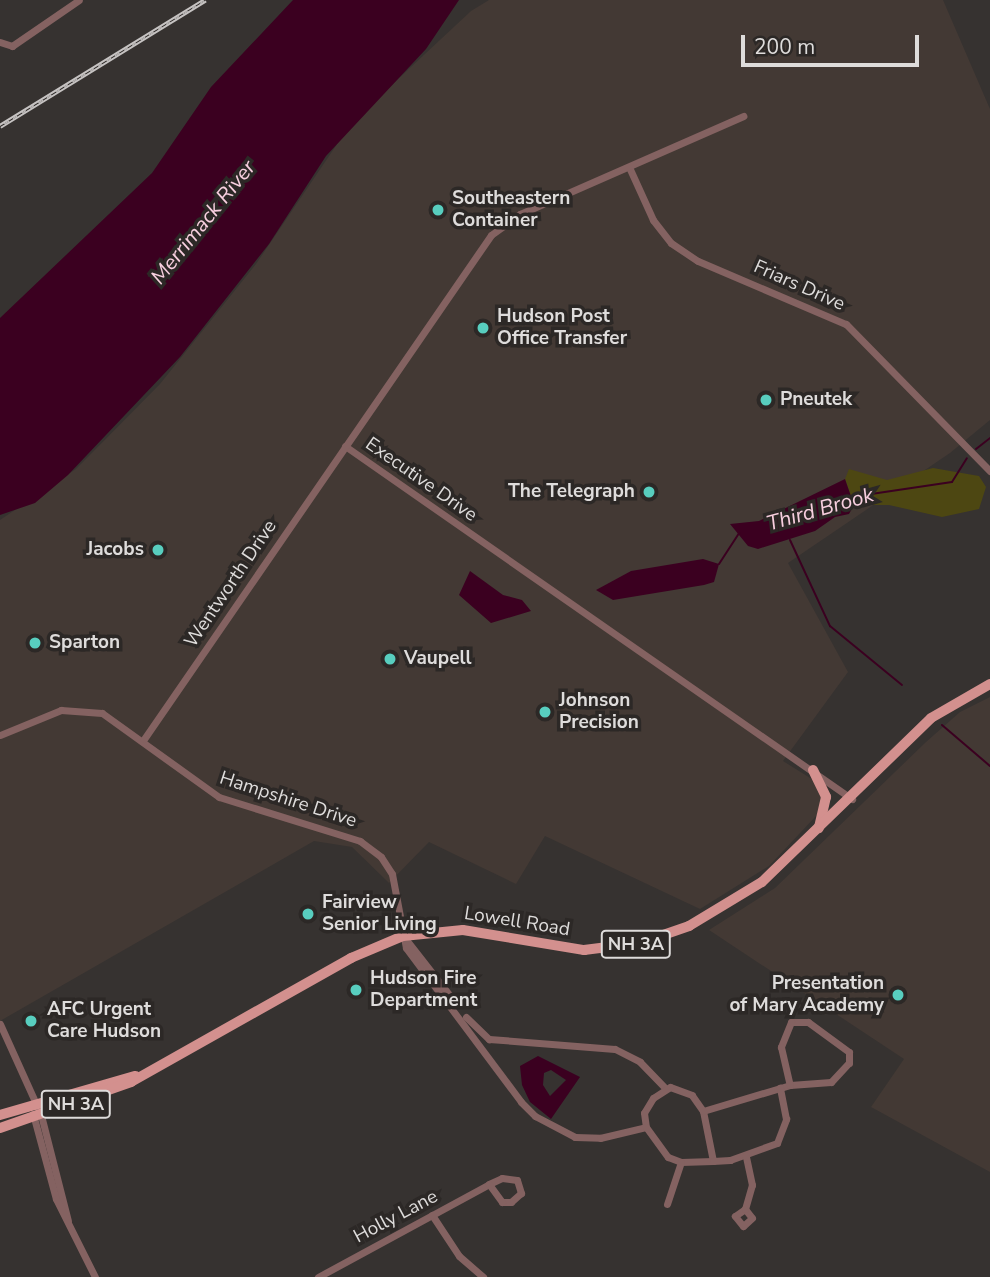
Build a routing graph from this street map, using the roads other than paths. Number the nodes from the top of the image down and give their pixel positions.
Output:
1 (79, 0) edge
2 (2, 44) edge
3 (743, 116) dead end
4 (629, 167) junction
5 (345, 446) junction
6 (990, 471) edge
7 (990, 684) edge
8 (0, 735) edge
9 (144, 739) junction
10 (813, 770) junction
11 (852, 799) junction
12 (817, 832) junction
13 (403, 936) junction
14 (0, 1024) edge
15 (489, 1039) junction
16 (479, 1046) junction
17 (149, 1073) junction
18 (790, 1084) junction
19 (780, 1087) junction
20 (665, 1088) junction
21 (33, 1103) junction
22 (702, 1111) junction
23 (0, 1115) edge
24 (37, 1116) junction
25 (646, 1127) junction
26 (0, 1128) edge
27 (746, 1156) junction
28 (713, 1161) junction
29 (681, 1162) junction
30 (489, 1184) junction
31 (667, 1203) dead end
32 (745, 1209) dead end
33 (432, 1215) junction
34 (94, 1277) edge
35 (318, 1277) edge
36 (483, 1277) edge

1 - 2 street
3 - 4 street, Executive Drive
4 - 5 street, Executive Drive
4 - 6 street, Friars Drive
5 - 9 street, Wentworth Drive
5 - 10 street, Executive Drive
7 - 11 main road, Lowell Road / NH 3A
8 - 9 street, Hampshire Drive
9 - 13 street, Hampshire Drive
10 - 11 street, Executive Drive
10 - 12 main road
11 - 12 main road, Lowell Road / NH 3A
12 - 13 main road, Lowell Road / NH 3A
13 - 15 street
13 - 16 street
13 - 17 main road, Lowell Road / NH 3A
14 - 21 street
15 - 16 street
15 - 20 street
16 - 25 street
17 - 21 main road, Lowell Road / NH 3A
17 - 24 main road, Lowell Road / NH 3A
18 - 18 street
18 - 19 street
19 - 22 street
19 - 27 street
20 - 22 street
20 - 25 street
21 - 23 main road, Lowell Road / NH 3A
21 - 24 street
22 - 28 street
24 - 26 main road, Lowell Road / NH 3A
24 - 34 street
25 - 29 street
27 - 28 street
27 - 32 street
28 - 29 street
29 - 31 street
30 - 30 street, Holly Lane
30 - 33 street, Holly Lane
33 - 35 street, Holly Lane
33 - 36 street

